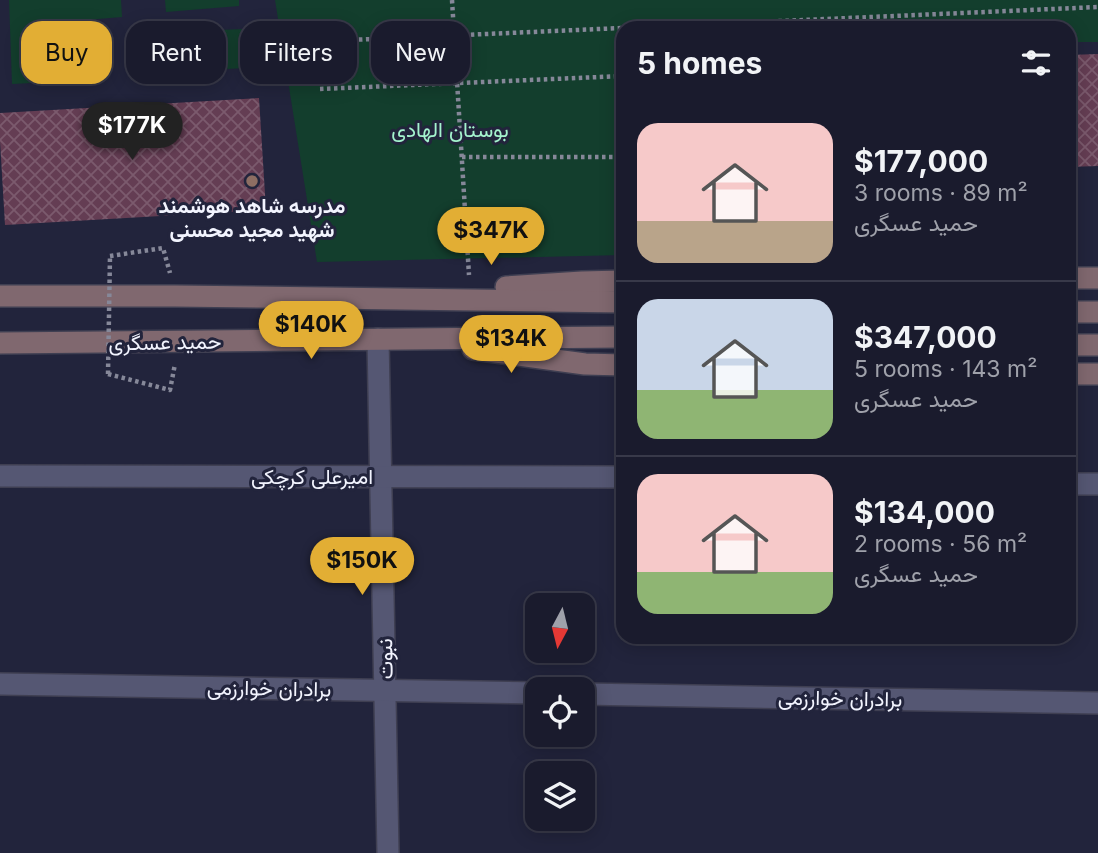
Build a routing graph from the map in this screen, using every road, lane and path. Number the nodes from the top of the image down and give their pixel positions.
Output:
1 (452, 0) edge
2 (1098, 7) edge
3 (453, 21) edge
4 (819, 21) edge
5 (616, 30) edge
6 (470, 34) edge
7 (616, 76) edge
8 (470, 82) edge
9 (434, 84) edge
10 (457, 84) edge
11 (320, 89) dead end
12 (461, 157) junction
13 (616, 157) edge
14 (163, 248) dead end
15 (1076, 278) edge
16 (1098, 278) edge
17 (616, 281) edge
18 (470, 290) junction
19 (0, 296) edge
20 (361, 298) junction
21 (616, 302) edge
22 (1076, 312) edge
23 (1098, 312) edge
24 (616, 337) edge
25 (378, 339) junction
26 (402, 339) junction
27 (0, 343) edge
28 (1076, 345) edge
29 (1098, 345) edge
30 (616, 365) edge
31 (1076, 374) edge
32 (1098, 374) edge
33 (170, 390) dead end
34 (0, 475) edge
35 (381, 476) junction
36 (616, 477) edge
37 (1076, 484) edge
38 (1098, 484) edge
39 (0, 684) edge
40 (386, 690) junction
41 (525, 693) edge
42 (595, 694) edge
43 (1098, 702) edge
44 (388, 853) edge

1 - 3 path
2 - 4 path
5 - 6 path
7 - 8 path
9 - 11 path
10 - 12 path
12 - 13 path
12 - 18 path
14 - 33 path, bridge
15 - 16 main road
17 - 18 main road
18 - 20 main road
19 - 20 main road
20 - 21 main road
22 - 23 main road
24 - 26 main road, حمید عسگری
25 - 26 main road, حمید عسگری
25 - 27 main road, حمید عسگری
25 - 35 street, نبوت
26 - 30 main road
28 - 29 main road
31 - 32 main road
34 - 35 street, امیرعلی کرچکی
35 - 36 street, امیرعلی کرچکی
35 - 40 street, نبوت
37 - 38 street
39 - 40 street, برادران خوارزمی
40 - 41 street, برادران خوارزمی
40 - 44 street, نبوت
42 - 43 street, برادران خوارزمی

